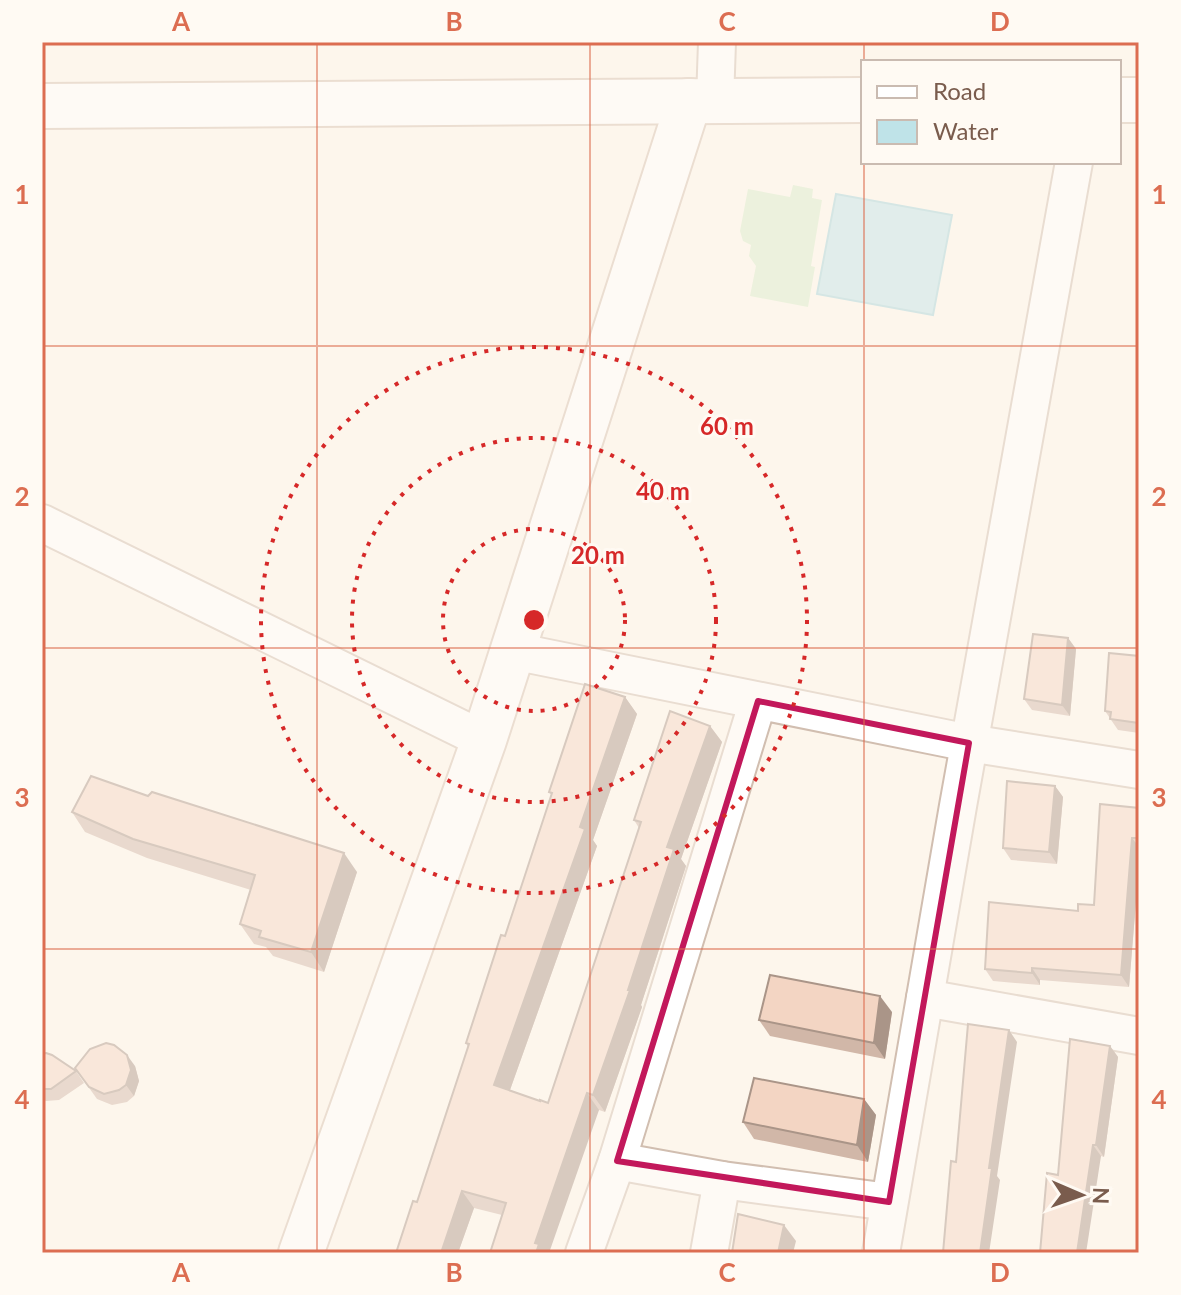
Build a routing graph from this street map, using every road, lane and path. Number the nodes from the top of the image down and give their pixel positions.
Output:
1 (717, 42) edge
2 (861, 100) edge
3 (702, 101) junction
4 (42, 106) edge
5 (1074, 164) edge
6 (42, 523) edge
7 (513, 651) junction
8 (758, 701) junction
9 (484, 740) junction
10 (969, 743) junction
11 (1139, 770) edge
12 (925, 998) junction
13 (1139, 1036) edge
14 (617, 1161) junction
15 (722, 1180) junction
16 (889, 1202) junction
17 (301, 1253) edge
18 (584, 1253) edge
19 (709, 1253) edge
20 (881, 1253) edge

1 - 3 street
2 - 3 main road
3 - 4 main road
3 - 7 main road
5 - 10 street
6 - 9 street
7 - 8 street
7 - 9 main road
8 - 10 street
8 - 14 street
9 - 17 main road
10 - 11 street
10 - 12 street
12 - 13 street
12 - 16 street
14 - 15 street
14 - 18 street
15 - 16 street
15 - 19 street
16 - 20 street

